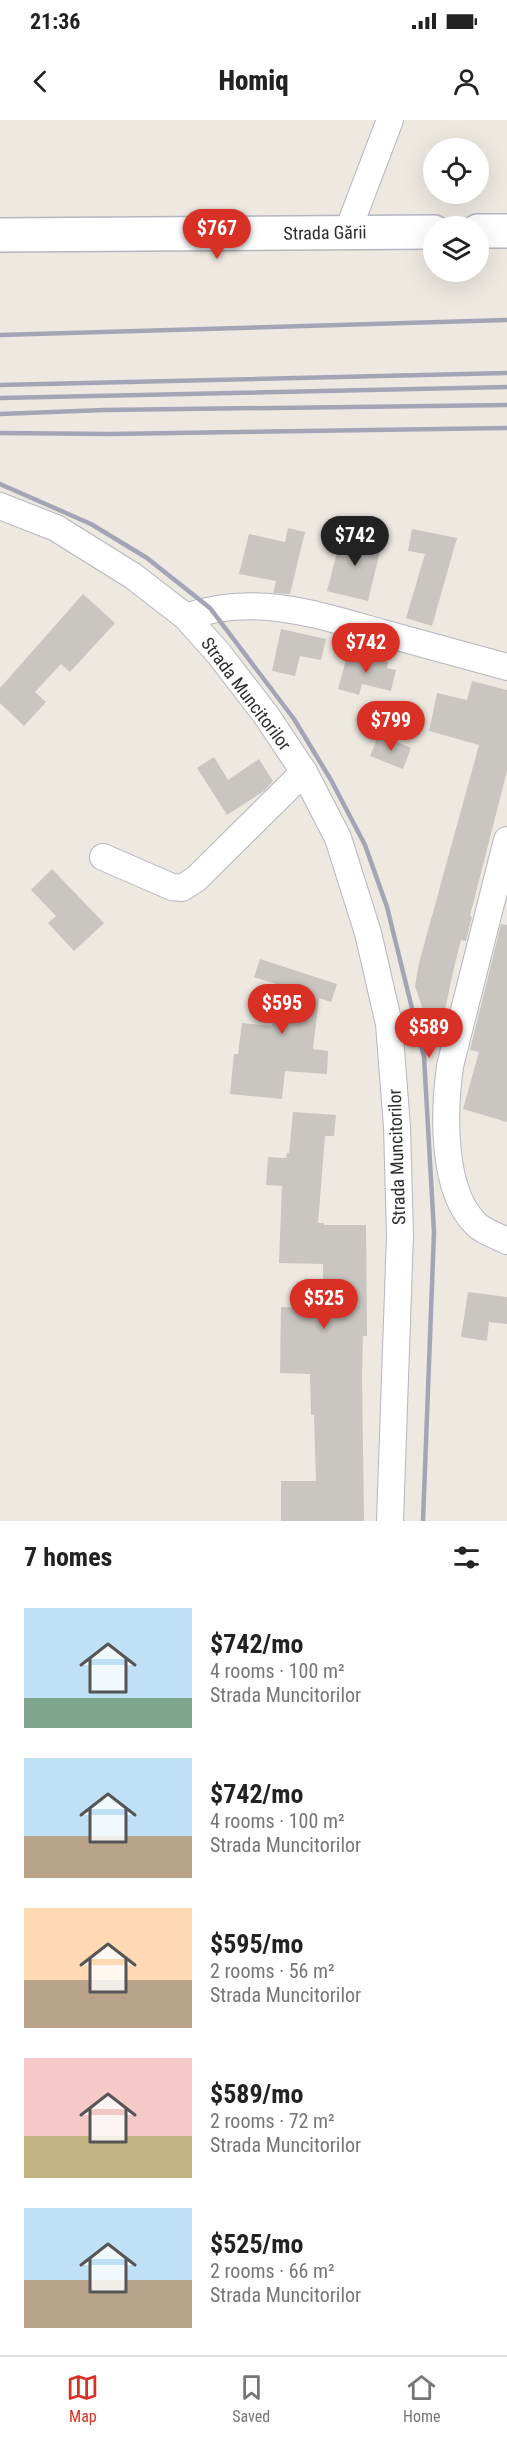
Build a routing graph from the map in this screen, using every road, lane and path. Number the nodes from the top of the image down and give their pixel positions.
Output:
1 (390, 120) edge
2 (489, 231) edge
3 (507, 231) edge
4 (423, 232) edge
5 (347, 233) junction
6 (0, 235) edge
7 (0, 506) edge
8 (186, 617) junction
9 (507, 667) edge
10 (304, 772) junction
11 (507, 840) edge
12 (103, 857) dead end
13 (507, 1241) edge
14 (390, 1521) edge

1 - 5 street
2 - 3 main road
4 - 5 main road, Strada Gării
5 - 6 main road, Strada Gării
7 - 8 street, Strada Muncitorilor
8 - 9 street, Strada Muncitorilor
8 - 10 street, Strada Muncitorilor
10 - 12 street
10 - 14 street, Strada Muncitorilor
11 - 13 street

